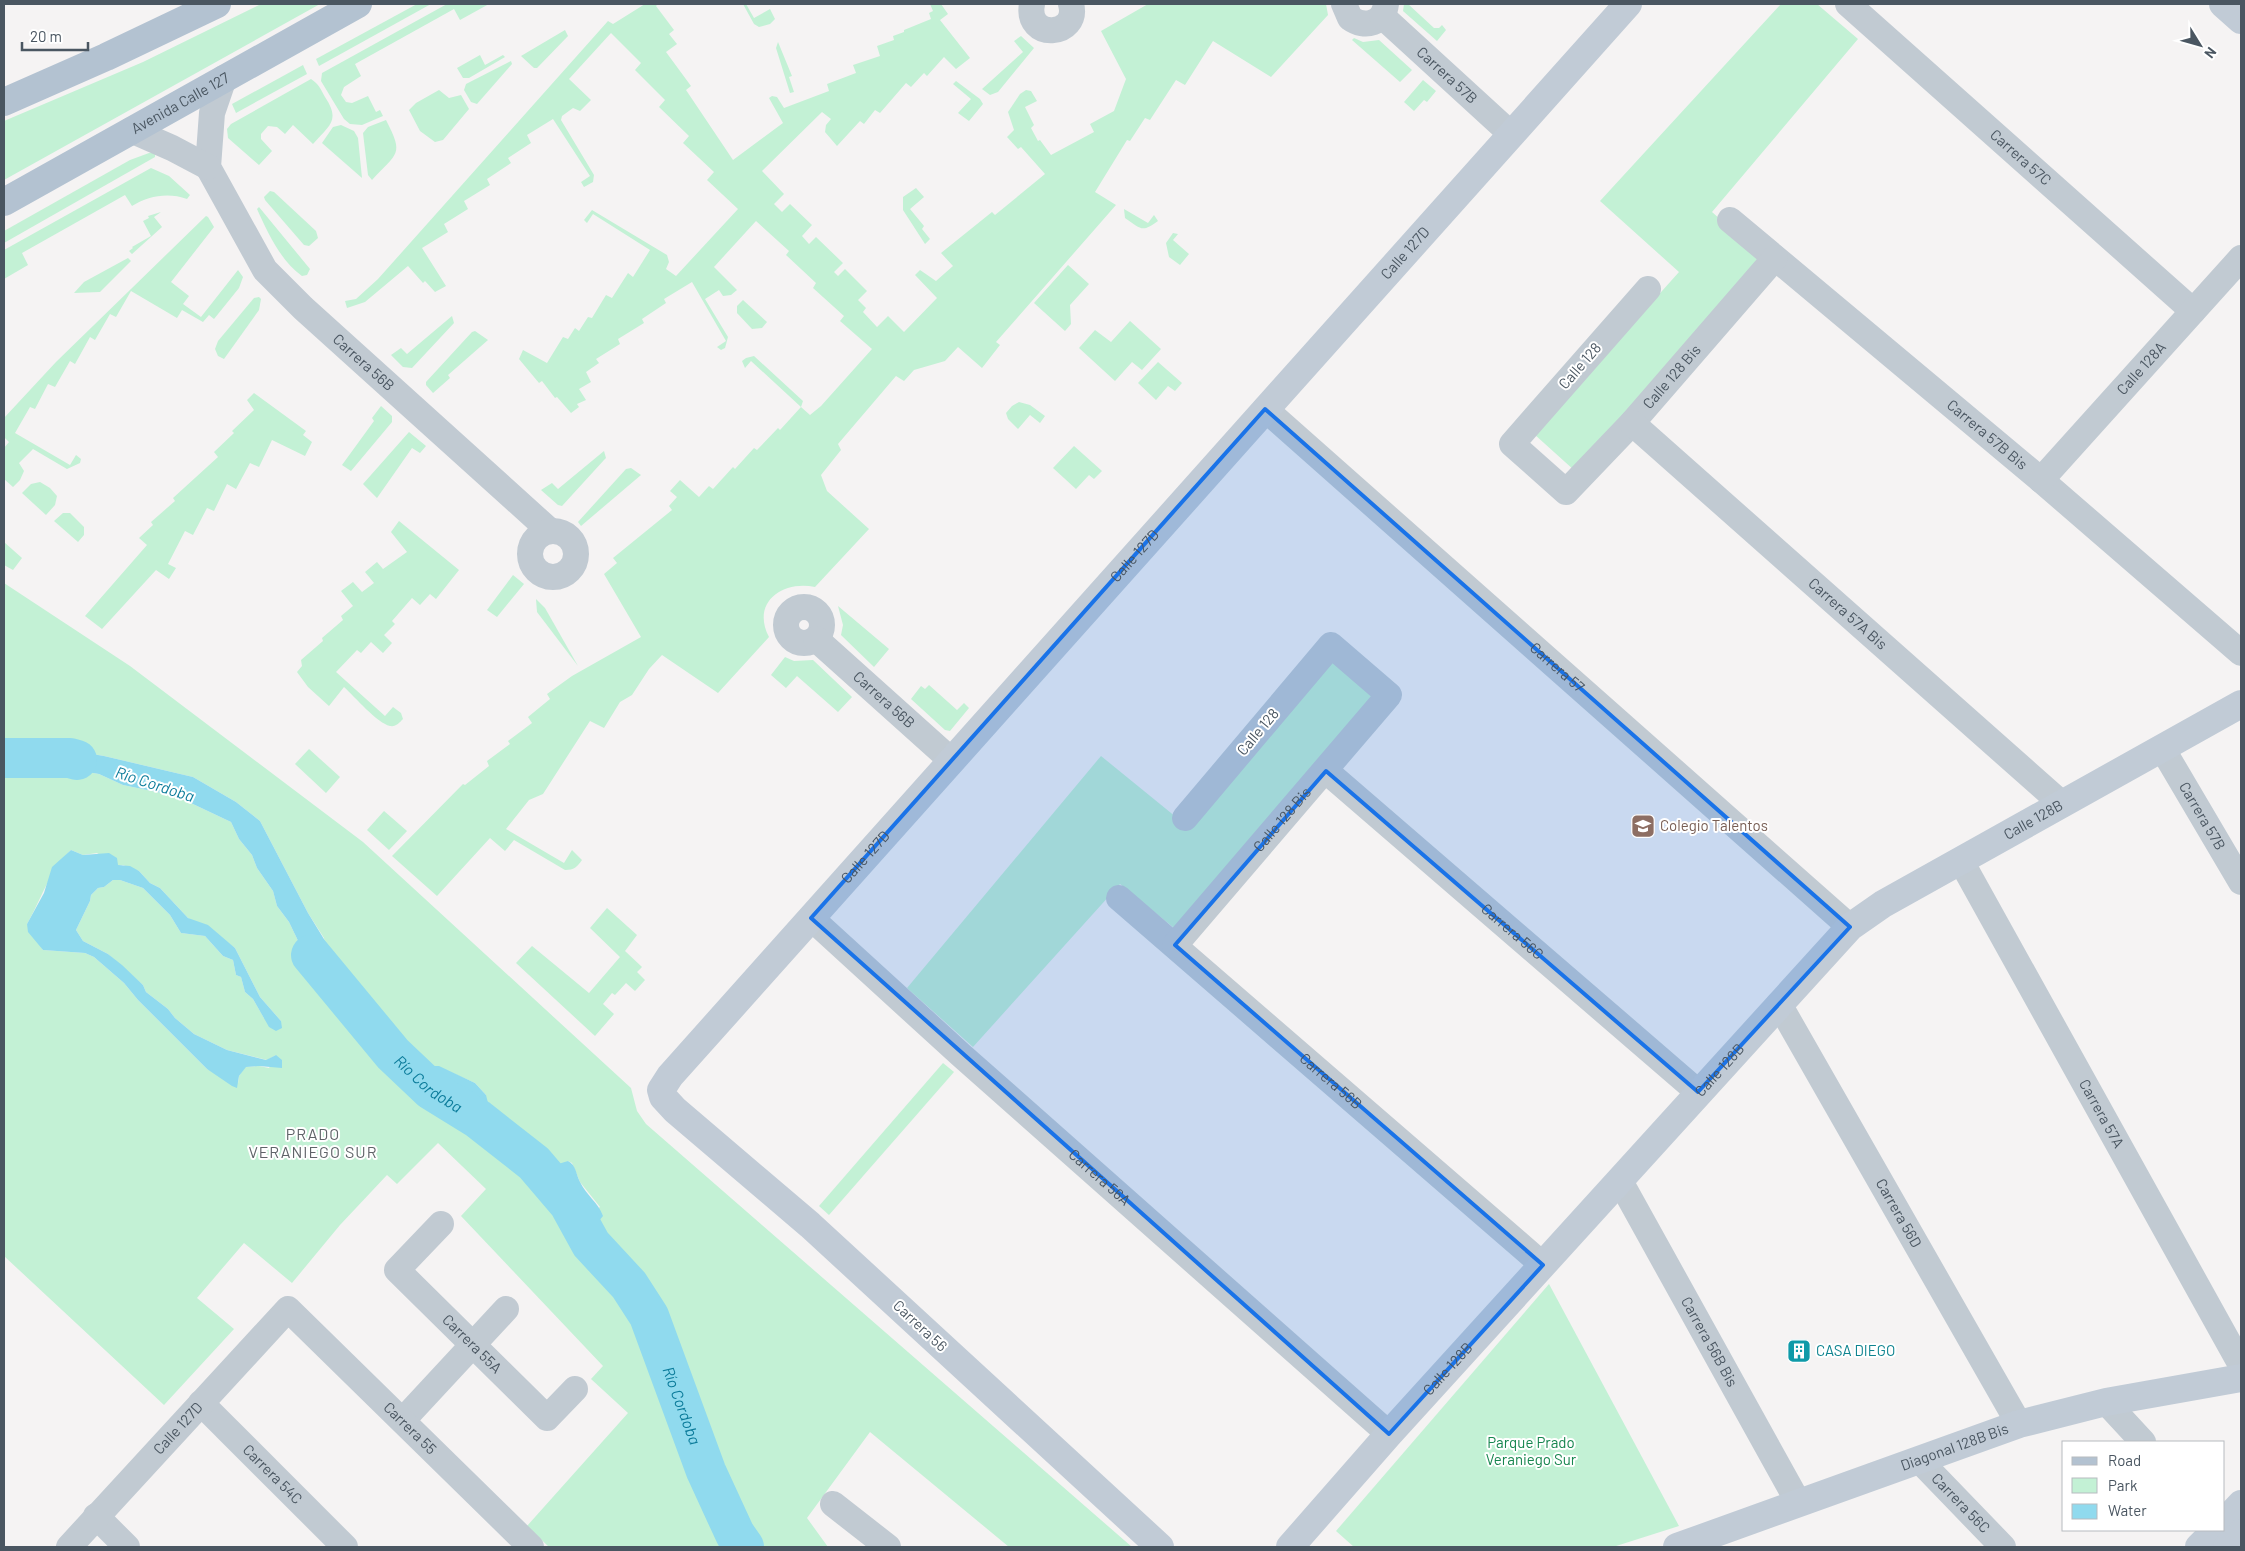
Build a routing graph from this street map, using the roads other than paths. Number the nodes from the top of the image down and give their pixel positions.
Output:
1 (217, 4) edge
2 (358, 4) edge
3 (1032, 4) edge
4 (1071, 4) edge
5 (1344, 4) edge
6 (1628, 4) edge
7 (1848, 4) edge
8 (2223, 4) edge
9 (1384, 10) edge
10 (2241, 20) edge
11 (224, 78) junction
12 (11, 98) edge
13 (131, 130) junction
14 (1511, 134) junction
15 (208, 168) junction
16 (4, 202) edge
17 (1730, 220) dead end
18 (1775, 258) junction
19 (2241, 258) edge
20 (1648, 289) dead end
21 (2193, 311) junction
22 (1265, 409) junction
23 (1632, 422) junction
24 (2041, 480) junction
25 (1566, 492) joint
26 (550, 531) dead end
27 (816, 638) dead end
28 (2241, 653) edge
29 (1389, 695) joint
30 (2241, 704) edge
31 (2162, 748) junction
32 (952, 761) junction
33 (1326, 770) junction
34 (2062, 804) junction
35 (1185, 818) dead end
36 (1961, 861) junction
37 (2241, 882) edge
38 (1119, 898) dead end
39 (811, 918) junction
40 (1850, 927) junction
41 (1175, 945) junction
42 (1779, 1004) junction
43 (1698, 1092) junction
44 (675, 1110) joint
45 (1620, 1181) junction
46 (441, 1224) dead end
47 (1543, 1265) junction
48 (288, 1309) joint
49 (506, 1309) dead end
50 (474, 1344) junction
51 (2241, 1365) edge
52 (2241, 1378) edge
53 (575, 1390) dead end
54 (2106, 1402) junction
55 (201, 1403) junction
56 (403, 1420) junction
57 (2019, 1424) junction
58 (1389, 1434) junction
59 (2142, 1441) edge
60 (1919, 1460) junction
61 (1798, 1502) junction
62 (833, 1504) dead end
63 (2241, 1504) edge
64 (96, 1516) junction
65 (2227, 1534) edge
66 (528, 1546) edge
67 (1686, 1546) edge
68 (69, 1547) edge
69 (127, 1547) edge
70 (345, 1547) edge
71 (888, 1547) edge
72 (1160, 1547) edge
73 (1290, 1547) edge
74 (2003, 1547) edge
75 (2199, 1547) edge

1 - 12 main road
2 - 11 main road, Avenida Calle 127
3 - 4 street
5 - 9 street, Carrera 57B
6 - 14 street, Calle 127D
7 - 21 street, Carrera 57C
8 - 10 street
9 - 14 street, Carrera 57B
11 - 13 main road, Avenida Calle 127
11 - 15 street
13 - 15 street
13 - 16 main road, Avenida Calle 127
14 - 22 street, Calle 127D
15 - 26 street, Carrera 56B
17 - 18 street, Carrera 57B Bis
18 - 23 street, Calle 128 Bis
18 - 24 street, Carrera 57B Bis
19 - 21 street, Calle 128A
20 - 25 street, Calle 128
21 - 24 street, Calle 128A
22 - 32 street, Calle 127D
22 - 40 street, Carrera 57
23 - 25 street, Calle 128 Bis
23 - 34 street, Carrera 57A Bis
24 - 28 street, Carrera 57B Bis
27 - 32 street, Carrera 56B
29 - 33 street, Calle 128 Bis
29 - 35 street, Calle 128
30 - 31 street, Calle 128B
31 - 34 street, Calle 128B
31 - 37 street, Carrera 57B
32 - 39 street, Calle 127D
33 - 41 street, Calle 128 Bis
33 - 43 street, Carrera 56C
34 - 36 street, Calle 128B
36 - 40 street, Calle 128B
36 - 51 street, Carrera 57A
38 - 41 street, Carrera 56B
39 - 44 street, Calle 127D
39 - 58 street, Carrera 56A
40 - 42 street, Calle 128B
41 - 47 street, Carrera 56B
42 - 43 street, Calle 128B
42 - 57 street, Carrera 56D
43 - 45 street, Calle 128B
44 - 72 street, Carrera 56
45 - 47 street, Calle 128B
45 - 61 street, Carrera 56B Bis
46 - 50 street, Carrera 55A
47 - 58 street, Calle 128B
48 - 55 street, Calle 127D
48 - 56 street, Carrera 55
49 - 50 street
50 - 53 street, Carrera 55A
50 - 56 street
52 - 54 street, Diagonal 128B Bis
54 - 57 street, Diagonal 128B Bis
54 - 59 street
55 - 64 street, Calle 127D
55 - 70 street, Carrera 54C
56 - 66 street, Carrera 55
57 - 60 street, Diagonal 128B Bis
58 - 73 street, Calle 128B
60 - 61 street, Diagonal 128B Bis
60 - 74 street, Carrera 56C
61 - 67 street, Diagonal 128B Bis
62 - 71 street
63 - 65 street
64 - 68 street, Calle 127D
64 - 69 street
65 - 75 street

